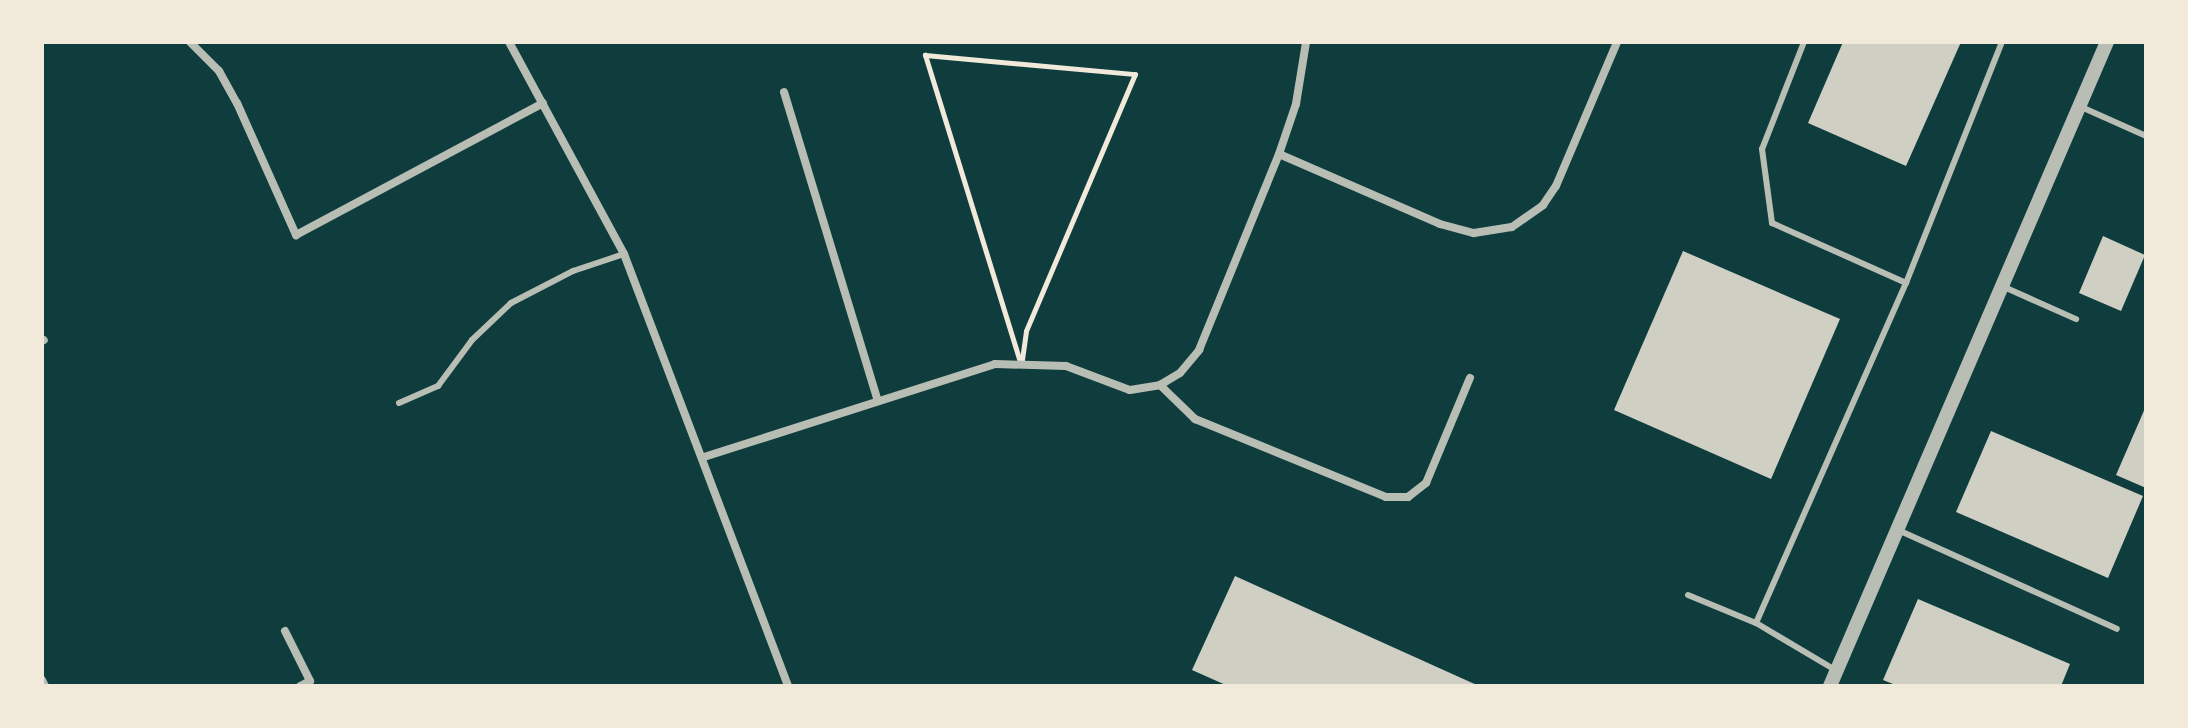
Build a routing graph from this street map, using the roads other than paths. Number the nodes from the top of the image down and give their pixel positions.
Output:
1 (190, 42) edge
2 (509, 42) edge
3 (1306, 42) edge
4 (1617, 42) edge
5 (1804, 42) edge
6 (2002, 42) edge
7 (2107, 42) edge
8 (784, 92) dead end
9 (543, 103) junction
10 (2079, 106) junction
11 (2146, 136) edge
12 (1279, 154) junction
13 (624, 254) junction
14 (1906, 283) junction
15 (2001, 286) junction
16 (2076, 319) dead end
17 (1470, 378) dead end
18 (1160, 385) junction
19 (878, 401) junction
20 (399, 403) dead end
21 (704, 457) junction
22 (1898, 530) junction
23 (1688, 595) dead end
24 (1756, 623) junction
25 (2117, 629) dead end
26 (285, 631) dead end
27 (1837, 671) junction
28 (42, 680) edge
29 (45, 686) edge
30 (300, 686) edge
31 (788, 686) edge
32 (1830, 686) edge

1 - 9 street
2 - 9 street
3 - 12 street
4 - 12 street
5 - 14 lane
6 - 14 lane
7 - 10 street
8 - 19 street
9 - 13 street
10 - 11 lane
10 - 15 street
12 - 18 street
13 - 20 lane
13 - 21 street
14 - 24 lane
15 - 16 lane
15 - 22 street
17 - 18 street
18 - 19 street
19 - 21 street
21 - 31 street
22 - 25 lane
22 - 27 street
23 - 24 lane
24 - 27 lane
26 - 30 street
27 - 32 street
28 - 29 street

